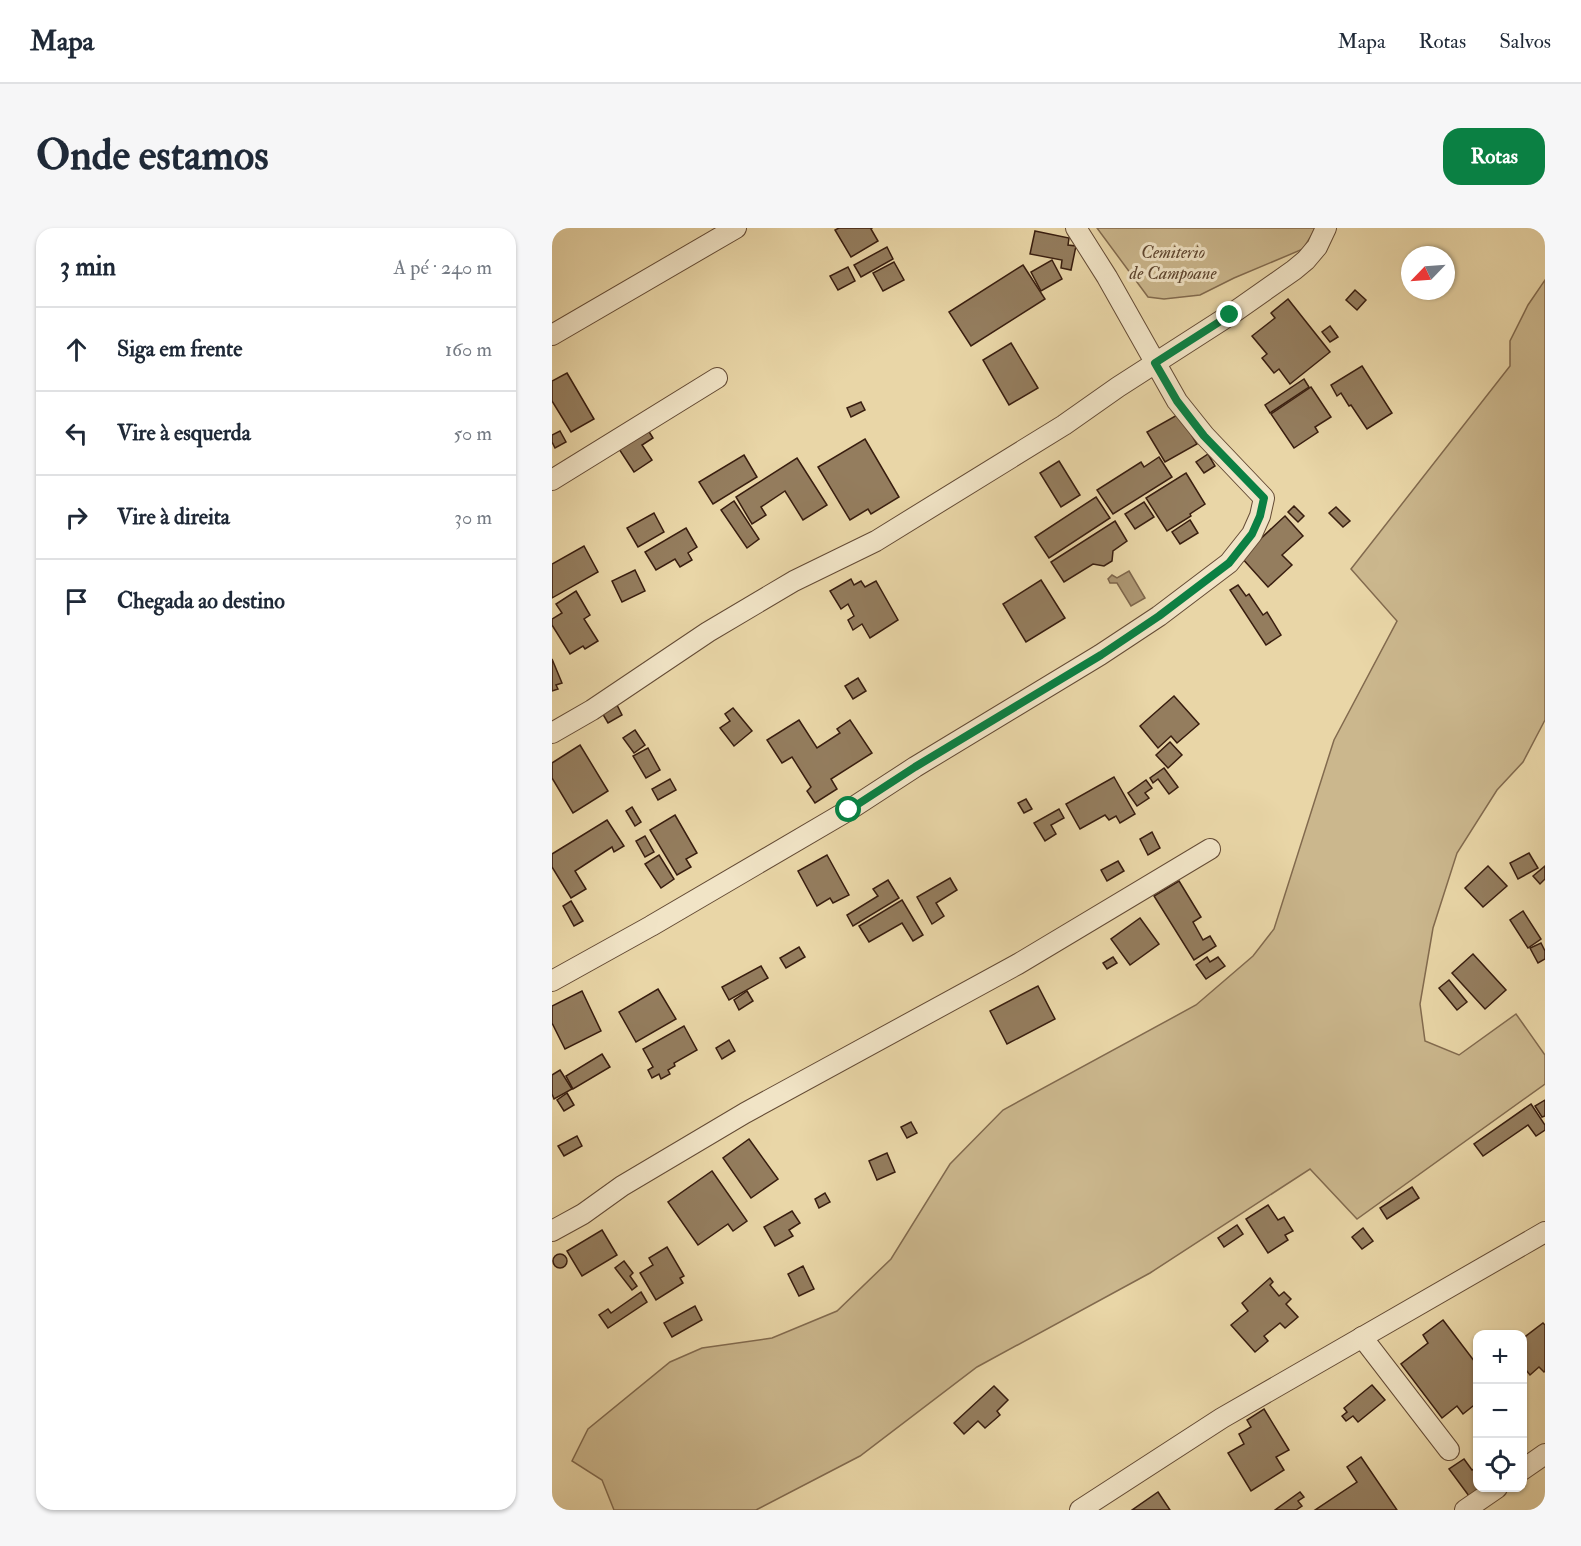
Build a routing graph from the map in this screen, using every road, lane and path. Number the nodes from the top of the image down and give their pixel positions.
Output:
1 (736, 228) edge
2 (1076, 228) edge
3 (1326, 228) edge
4 (552, 335) edge
5 (1155, 363) junction
6 (717, 378) dead end
7 (552, 480) edge
8 (552, 733) edge
9 (1210, 849) dead end
10 (552, 981) edge
11 (552, 1231) edge
12 (1545, 1232) edge
13 (1362, 1337) junction
14 (1449, 1450) dead end
15 (1545, 1454) edge
16 (1527, 1467) edge
17 (1491, 1492) edge
18 (1080, 1510) edge
19 (1465, 1510) edge

1 - 4 street
2 - 5 street
3 - 5 street
5 - 8 street
5 - 10 street
6 - 7 street
9 - 11 street
12 - 13 street
13 - 14 street
13 - 18 street
15 - 16 street
17 - 19 street

